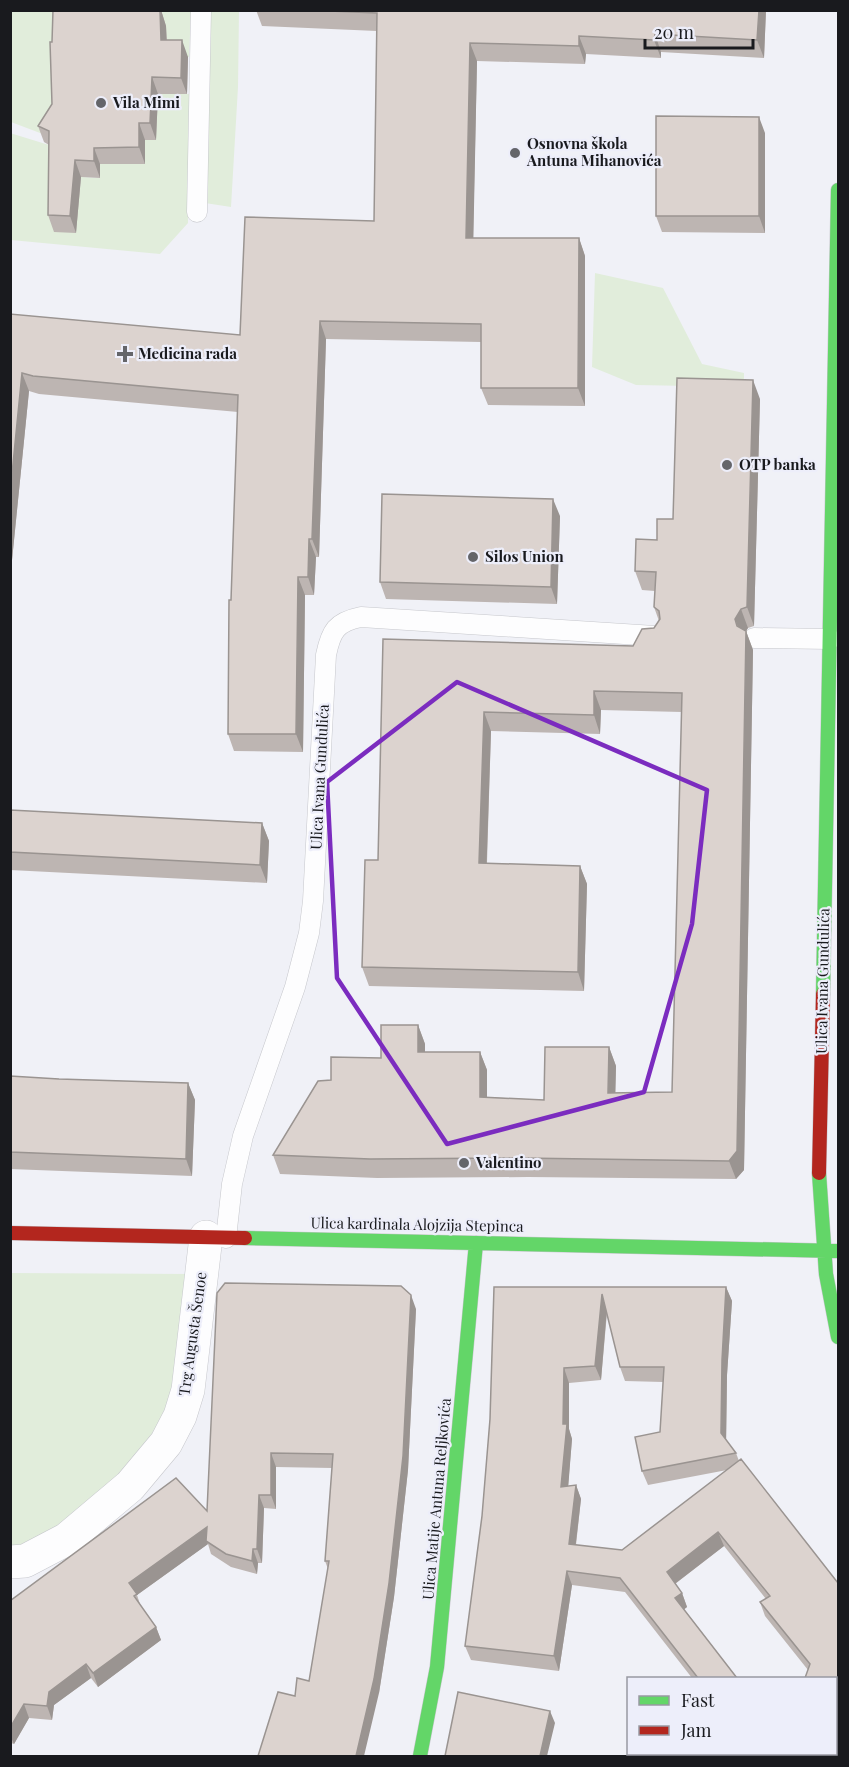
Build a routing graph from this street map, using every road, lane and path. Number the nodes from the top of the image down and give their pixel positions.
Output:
1 (201, 10) edge
2 (838, 190) edge
3 (197, 212) dead end
4 (655, 636) edge
5 (754, 638) dead end
6 (830, 639) junction
7 (10, 1233) edge
8 (216, 1238) junction
9 (476, 1243) junction
10 (823, 1251) junction
11 (838, 1251) edge
12 (838, 1337) edge
13 (10, 1562) edge
14 (420, 1756) edge

1 - 3 lane
2 - 6 street, Ulica Ivana Gundulića
4 - 8 lane, Ulica Ivana Gundulića
5 - 6 lane
6 - 10 street, Ulica Ivana Gundulića
7 - 8 street, Ulica kardinala Alojzija Stepinca
8 - 9 street, Ulica kardinala Alojzija Stepinca
8 - 13 street, Trg Augusta Šenoe
9 - 10 street, Ulica kardinala Alojzija Stepinca
9 - 14 street, Ulica Matije Antuna Reljkovića
10 - 11 street
10 - 12 street, Ulica Ivana Gundulića

